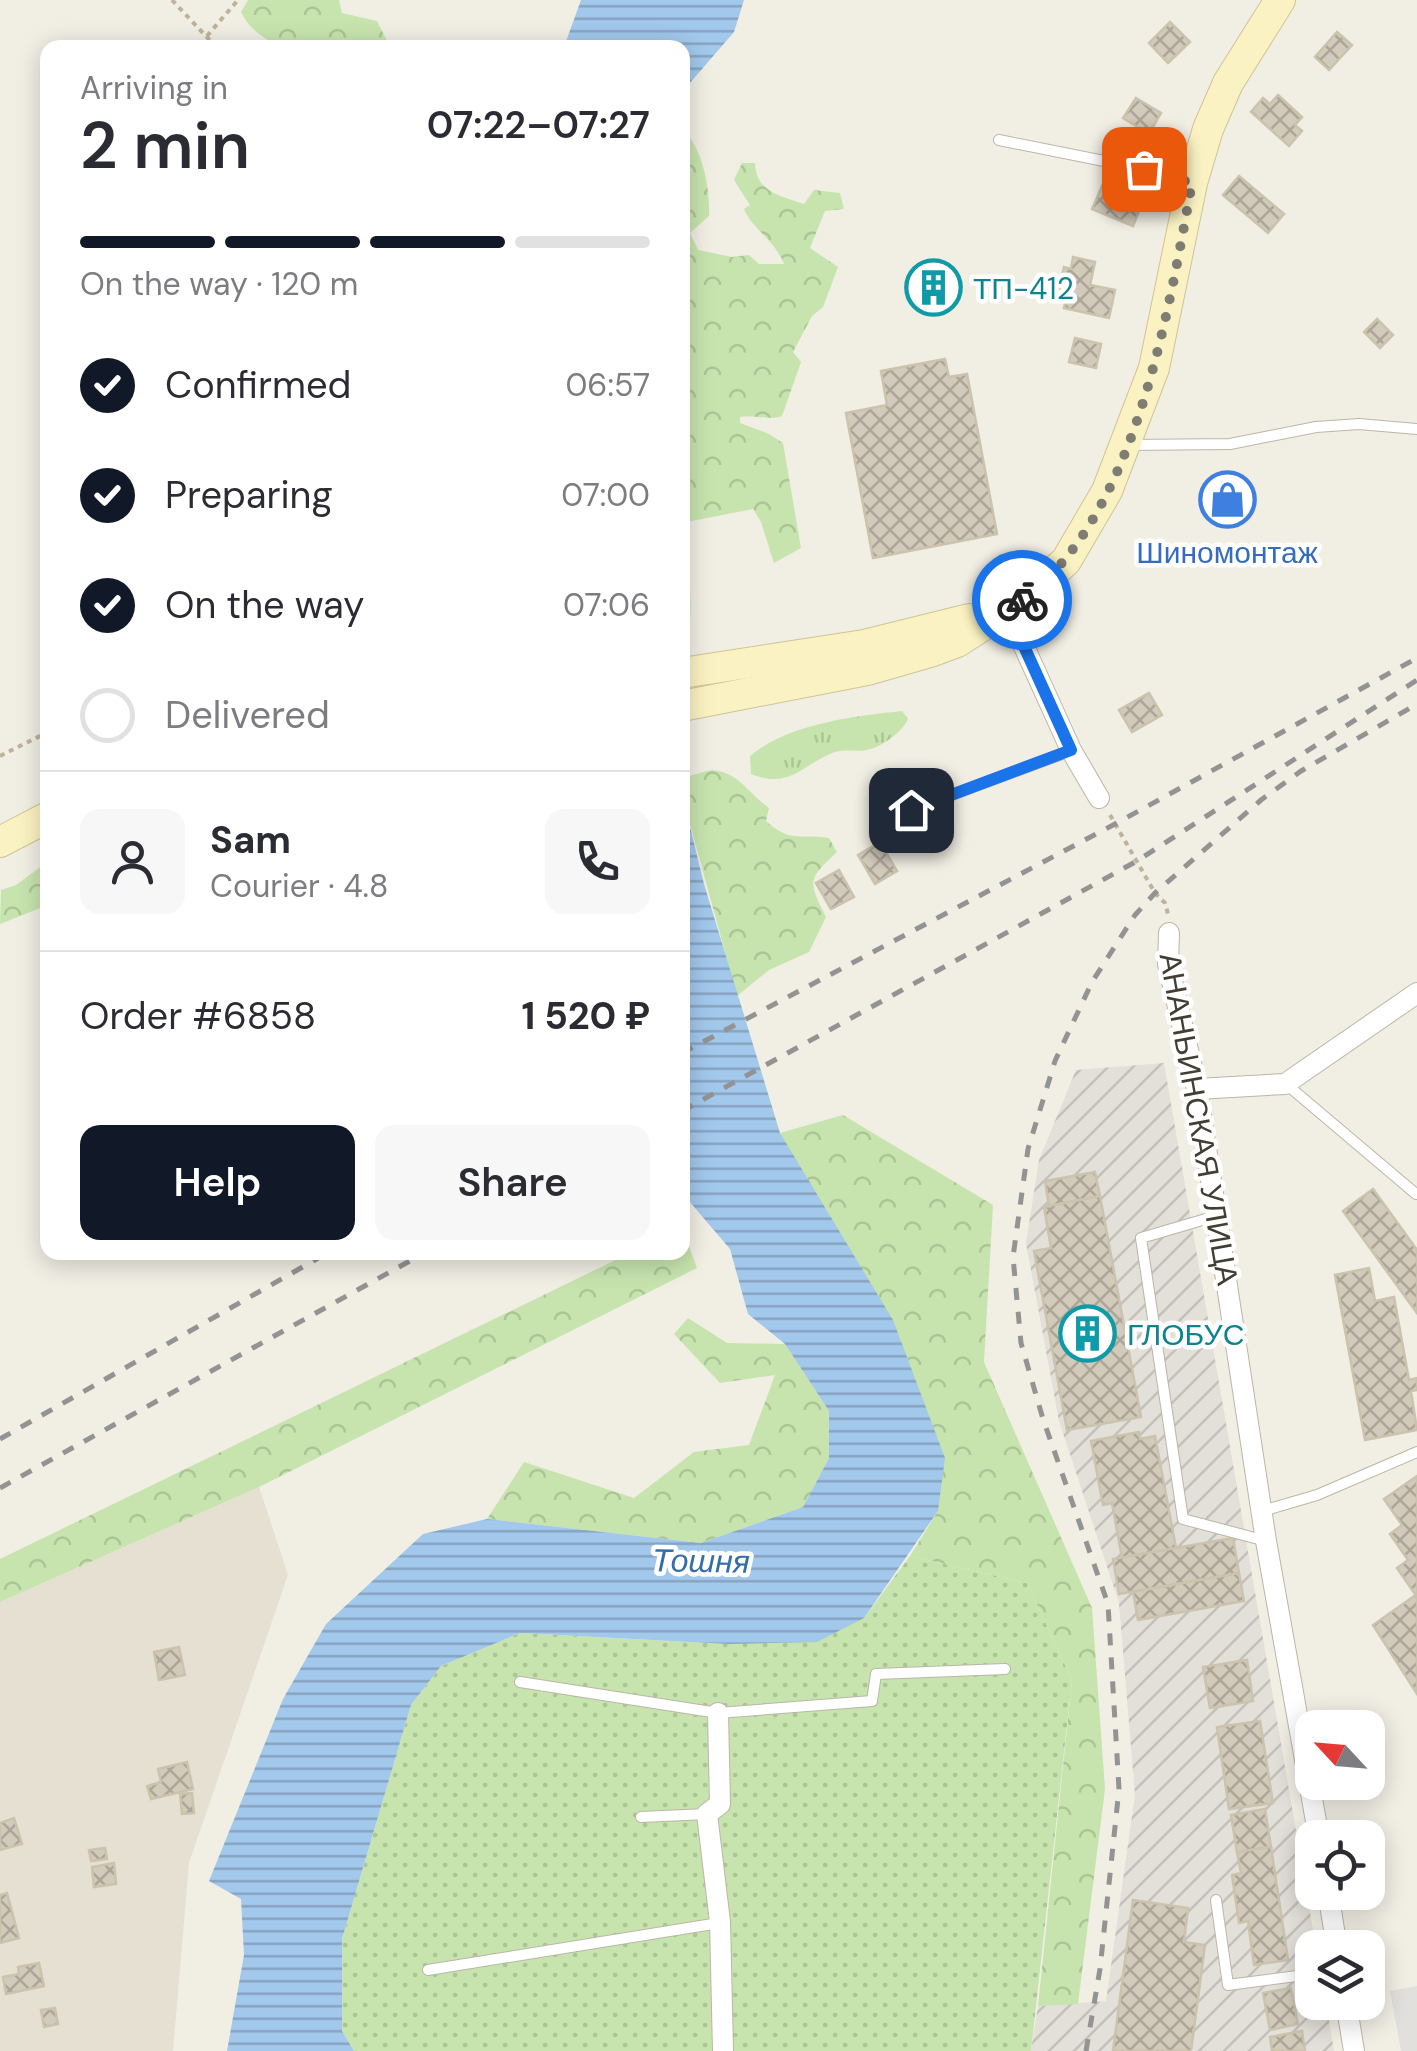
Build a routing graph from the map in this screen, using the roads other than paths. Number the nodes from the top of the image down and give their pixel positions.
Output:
1 (1280, 0) edge
2 (999, 140) dead end
3 (1192, 183) junction
4 (1417, 429) edge
5 (1126, 445) junction
6 (1007, 609) junction
7 (690, 672) edge
8 (693, 705) edge
9 (1071, 750) junction
10 (1099, 798) road end
11 (911, 810) dead end
12 (40, 821) edge
13 (40, 841) edge
14 (0, 842) edge
15 (0, 854) edge
16 (1168, 933) road end
17 (1417, 994) edge
18 (1285, 1084) junction
19 (1198, 1089) junction
20 (1416, 1194) edge
21 (1217, 1216) junction
22 (1417, 1452) edge
23 (1261, 1512) junction
24 (1266, 1542) junction
25 (1005, 1669) dead end
26 (520, 1682) dead end
27 (718, 1713) junction
28 (706, 1814) junction
29 (641, 1817) dead end
30 (1316, 1820) edge
31 (1216, 1900) dead end
32 (720, 1922) junction
33 (428, 1970) dead end
34 (1295, 1976) edge
35 (1349, 2020) edge
36 (723, 2051) edge
37 (1354, 2051) edge

1 - 3 main road
2 - 3 lane
3 - 5 main road
4 - 5 lane
5 - 6 main road
6 - 7 main road
6 - 8 main road
6 - 9 street
9 - 10 street
9 - 11 lane
12 - 14 main road
13 - 15 main road
16 - 19 street, АНАНЬИНСКАЯ УЛИЦА
17 - 18 street
18 - 19 street
18 - 20 lane
19 - 21 street, АНАНЬИНСКАЯ УЛИЦА
21 - 23 street, АНАНЬИНСКАЯ УЛИЦА
21 - 24 lane
22 - 23 lane
23 - 24 street, АНАНЬИНСКАЯ УЛИЦА
24 - 30 street, АНАНЬИНСКАЯ УЛИЦА
25 - 27 lane
26 - 27 lane
27 - 28 street
28 - 29 lane
28 - 32 street
31 - 34 lane
32 - 33 lane
32 - 36 street
35 - 37 street

